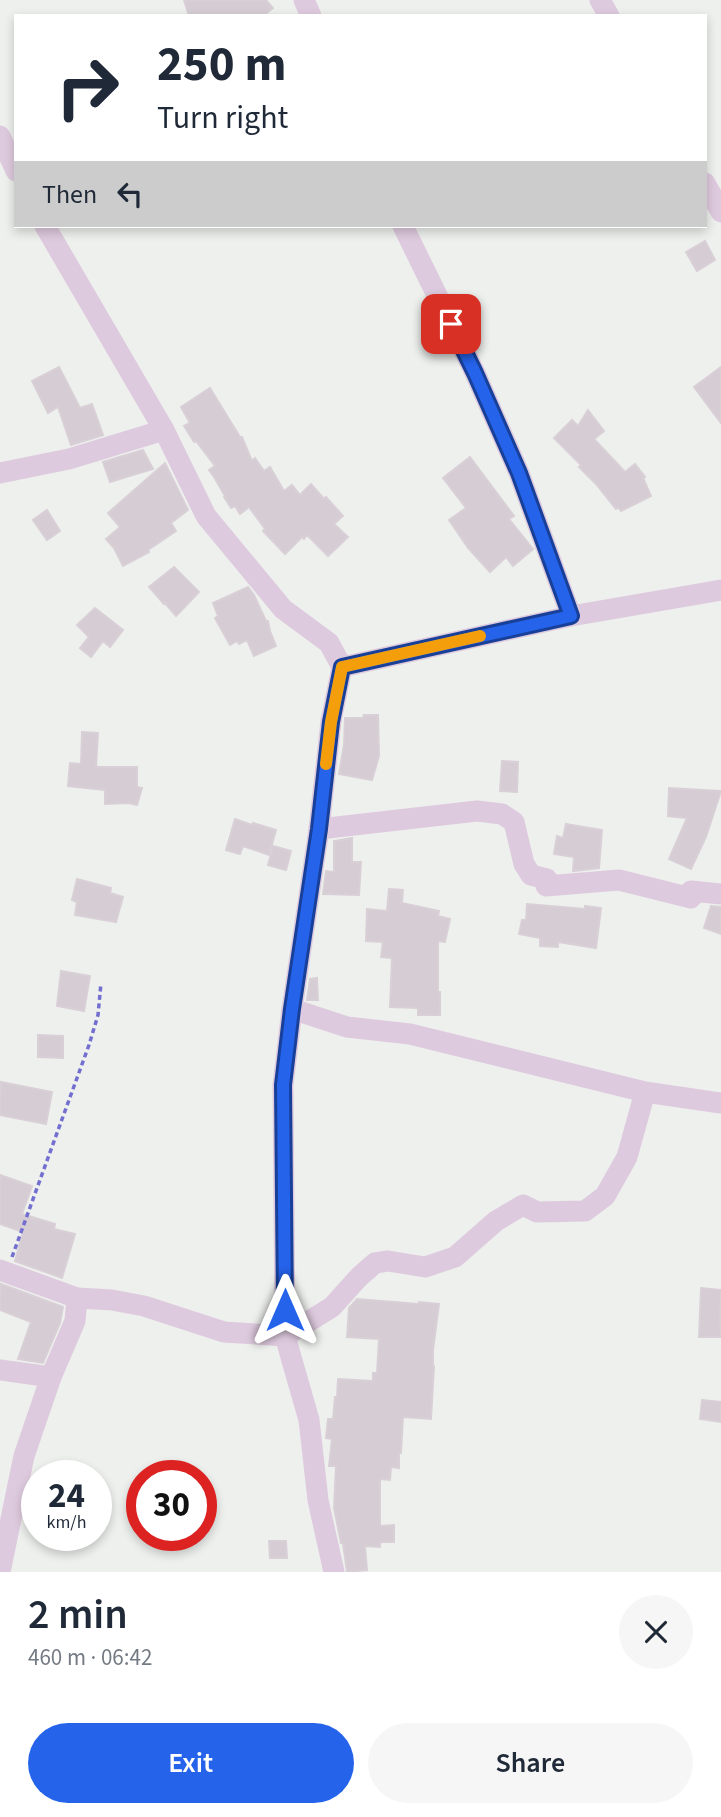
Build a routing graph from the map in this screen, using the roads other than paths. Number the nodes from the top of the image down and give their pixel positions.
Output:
1 (0, 136) edge
2 (14, 167) edge
3 (46, 228) edge
4 (403, 228) edge
5 (164, 430) junction
6 (0, 473) edge
7 (721, 590) edge
8 (571, 616) junction
9 (342, 667) junction
10 (319, 829) junction
11 (721, 894) edge
12 (292, 1009) junction
13 (645, 1092) junction
14 (721, 1104) edge
15 (4, 1271) edge
16 (77, 1298) junction
17 (285, 1336) junction
18 (0, 1370) edge
19 (51, 1377) junction
20 (0, 1572) edge
21 (334, 1572) edge

1 - 2 street
3 - 5 street
4 - 8 street
5 - 6 street
5 - 9 street
7 - 8 street
8 - 9 street
9 - 10 street
10 - 11 street
10 - 12 street
12 - 13 street
12 - 17 street
13 - 14 street
13 - 17 street
15 - 16 street
16 - 17 street
16 - 19 street
17 - 21 street
18 - 19 street
19 - 20 street

